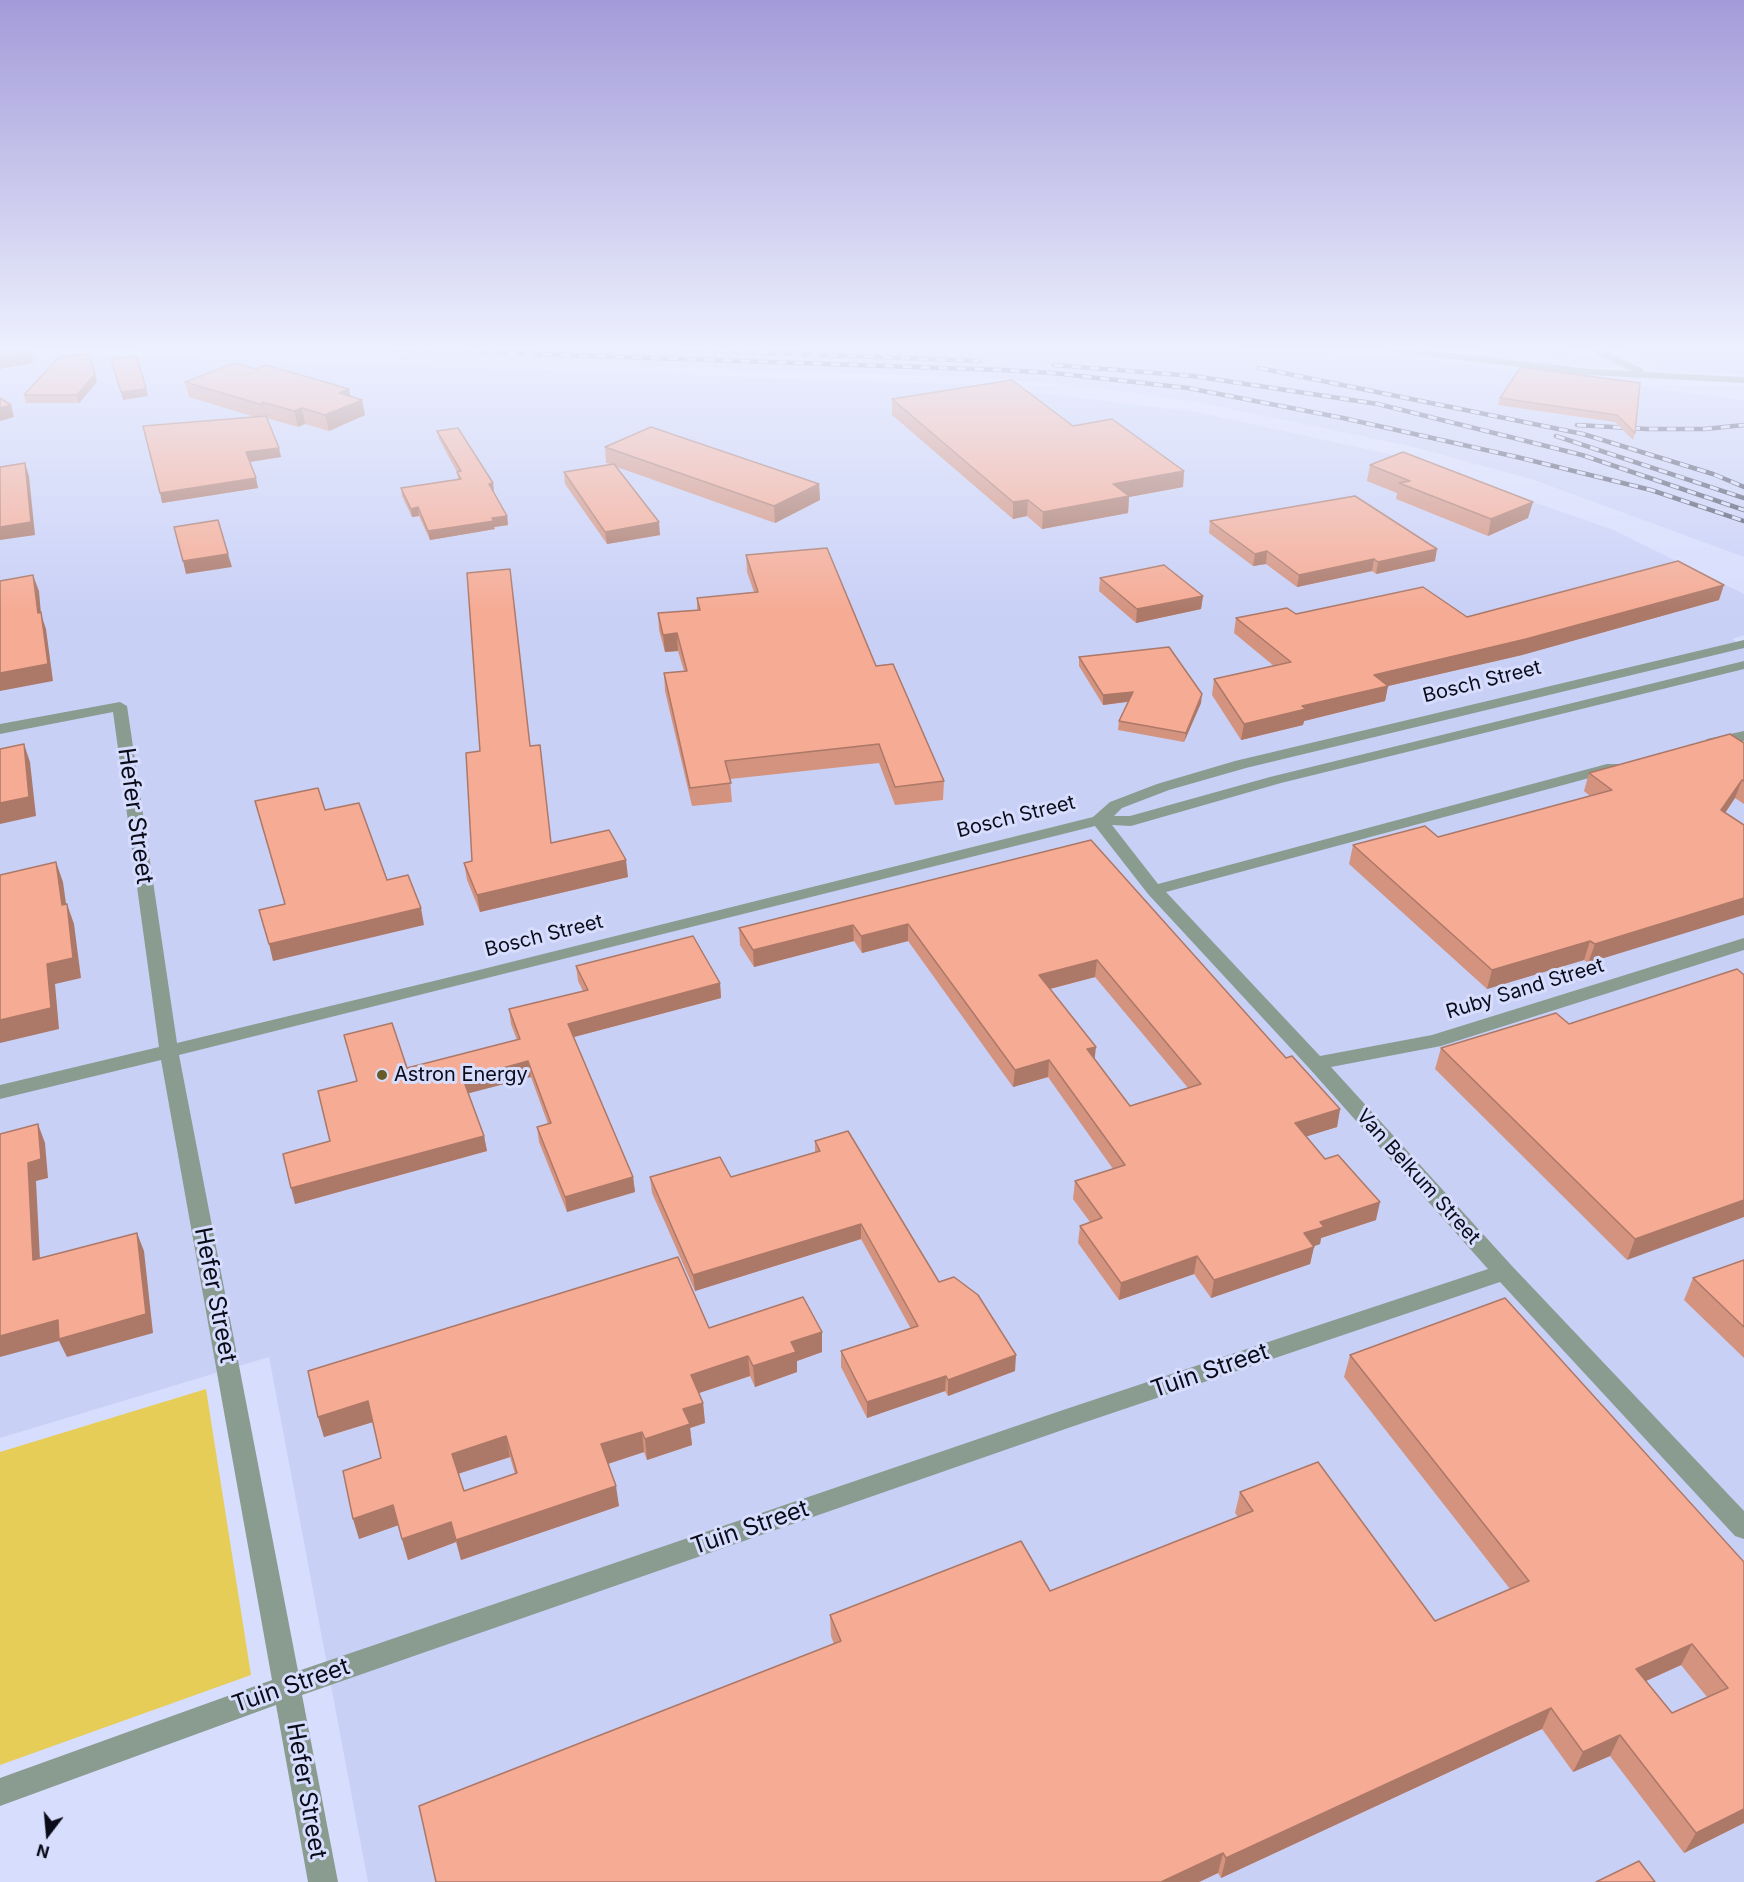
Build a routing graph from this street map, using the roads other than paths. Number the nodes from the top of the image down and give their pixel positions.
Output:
1 (1744, 644) edge
2 (1744, 665) edge
3 (0, 729) edge
4 (1744, 736) edge
5 (1694, 746) edge
6 (1626, 763) edge
7 (1099, 820) junction
8 (1154, 890) junction
9 (1744, 944) edge
10 (169, 1051) junction
11 (1316, 1063) junction
12 (0, 1092) edge
13 (1503, 1272) junction
14 (1744, 1528) edge
15 (288, 1687) junction
16 (0, 1792) edge
17 (323, 1882) edge

1 - 7 street, Bosch Street
2 - 7 street, Bosch Street
3 - 10 street, Hefer Street
4 - 5 street
6 - 8 street
7 - 8 street, Van Belkum Street
7 - 10 street, Bosch Street
8 - 11 street, Van Belkum Street
9 - 11 street, Ruby Sand Street
10 - 12 street, Bosch Street
10 - 15 street, Hefer Street
11 - 13 street, Van Belkum Street
13 - 14 street, Van Belkum Street
13 - 15 street, Tuin Street
15 - 16 street, Tuin Street
15 - 17 street, Hefer Street

